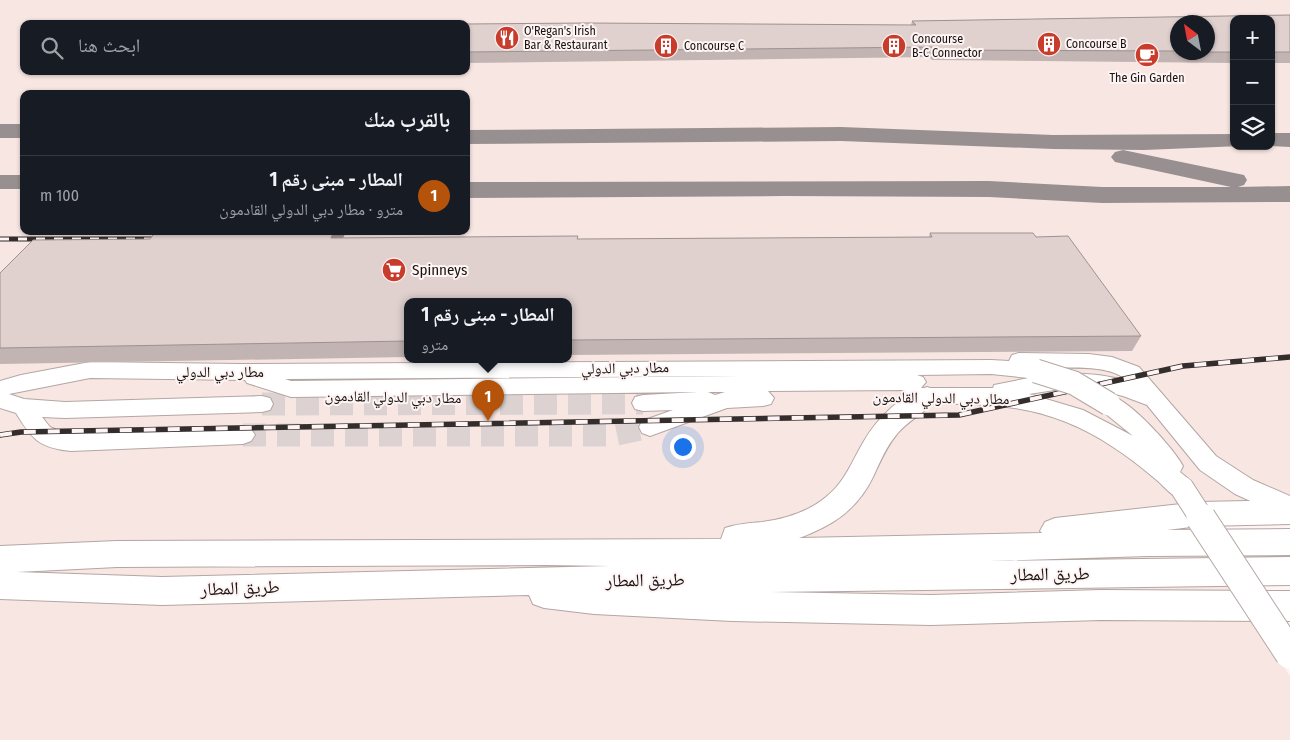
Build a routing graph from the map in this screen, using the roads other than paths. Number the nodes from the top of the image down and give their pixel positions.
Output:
1 (890, 367) junction
2 (991, 367) junction
3 (625, 368) junction
4 (90, 370) junction
5 (240, 372) junction
6 (0, 373) edge
7 (701, 384) junction
8 (587, 385) junction
9 (0, 389) edge
10 (291, 389) junction
11 (927, 396) junction
12 (973, 396) junction
13 (734, 398) junction
14 (0, 400) edge
15 (1155, 400) junction
16 (644, 403) tunnel mouth
17 (262, 404) tunnel mouth
18 (24, 408) junction
19 (650, 428) tunnel mouth
20 (243, 435) tunnel mouth
21 (1182, 488) junction
22 (1290, 510) edge
23 (1290, 542) edge
24 (890, 549) junction
25 (617, 553) junction
26 (9, 556) edge
27 (1290, 571) edge
28 (471, 582) junction
29 (0, 584) edge
30 (100, 590) junction
31 (0, 597) edge
32 (1290, 606) edge
33 (1290, 654) edge

1 - 2 main road, مطار دبي الدولي
1 - 3 main road, مطار دبي الدولي
1 - 15 main road
2 - 7 main road, مطار دبي الدولي
2 - 21 main road, مطار دبي الدولي, bridge
3 - 5 main road, مطار دبي الدولي
3 - 8 main road
4 - 5 main road, مطار دبي الدولي
4 - 6 main road
4 - 9 main road, مطار دبي الدولي
5 - 10 main road, مطار دبي الدولي القادمون
7 - 8 main road, مطار دبي الدولي
7 - 10 main road, مطار دبي الدولي القادمون
8 - 10 main road, مطار دبي الدولي القادمون
11 - 12 main road, مطار دبي الدولي القادمون
11 - 13 main road, مطار دبي الدولي القادمون
11 - 25 highway
12 - 15 main road
12 - 21 main road, مطار دبي الدولي القادمون
13 - 16 main road, مطار دبي الدولي القادمون
13 - 19 main road, مطار دبي الدولي القادمون
14 - 18 main road
15 - 22 main road
17 - 18 main road
18 - 20 main road
21 - 33 main road, bridge
22 - 24 highway
23 - 24 highway, طريق المطار
24 - 25 highway, طريق المطار
25 - 26 highway, طريق المطار
27 - 28 highway, طريق المطار
28 - 30 highway, طريق المطار
28 - 32 highway
29 - 30 highway, طريق المطار
30 - 31 main road

